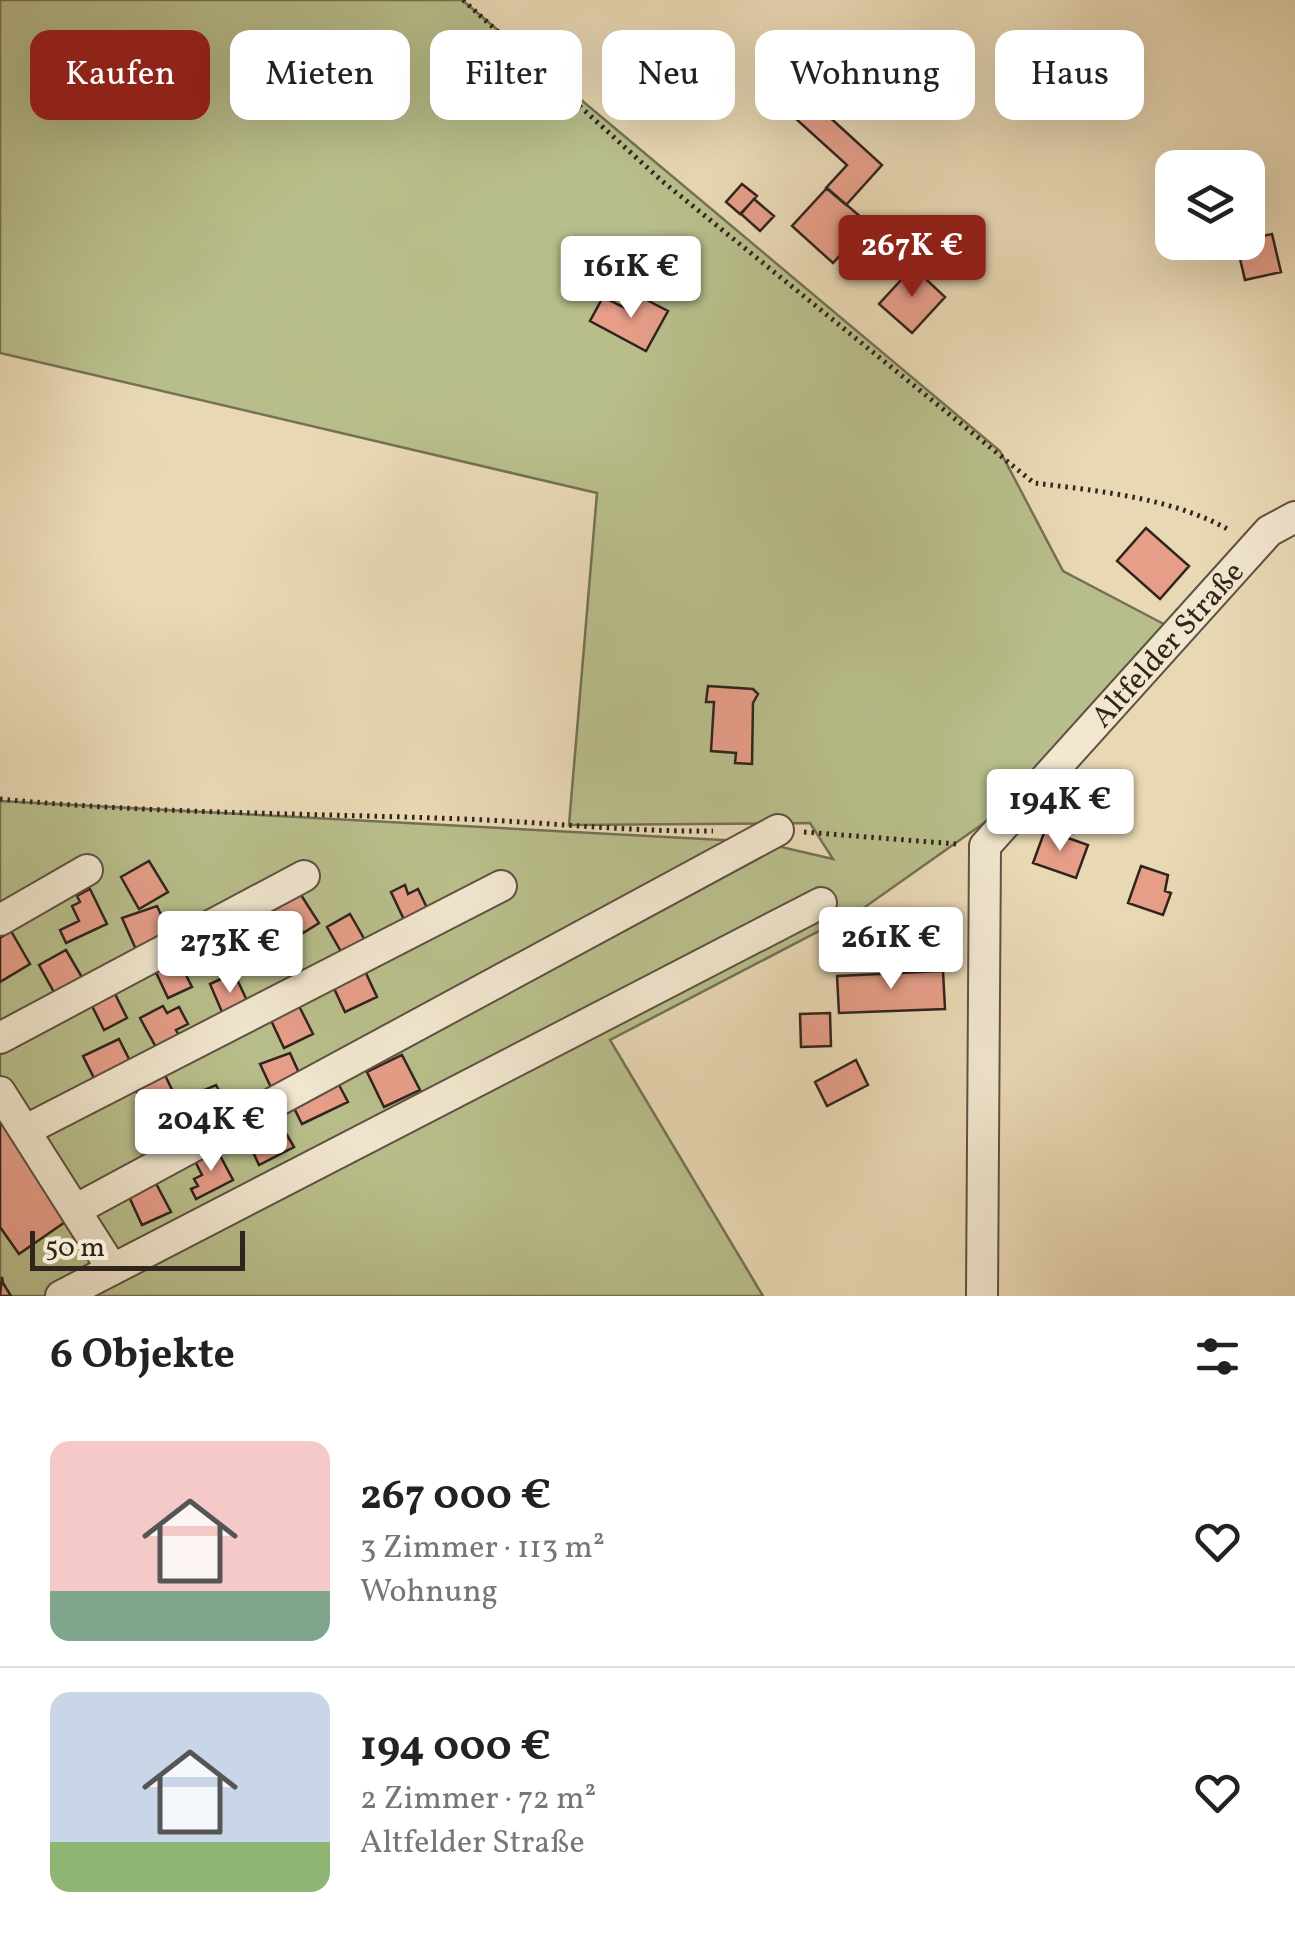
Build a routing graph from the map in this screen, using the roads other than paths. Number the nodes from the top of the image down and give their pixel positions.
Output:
1 (1295, 518) edge
2 (778, 830) road end
3 (87, 870) dead end
4 (304, 876) dead end
5 (501, 886) dead end
6 (821, 903) dead end
7 (0, 920) edge
8 (0, 1038) edge
9 (0, 1092) edge
10 (26, 1130) junction
11 (78, 1209) junction
12 (110, 1267) junction
13 (61, 1296) edge
14 (982, 1296) edge

1 - 14 street, Altfelder Straße
2 - 11 street
3 - 7 street
4 - 8 street
5 - 10 street
6 - 12 street
9 - 10 street
10 - 11 street
11 - 12 street
12 - 13 street

